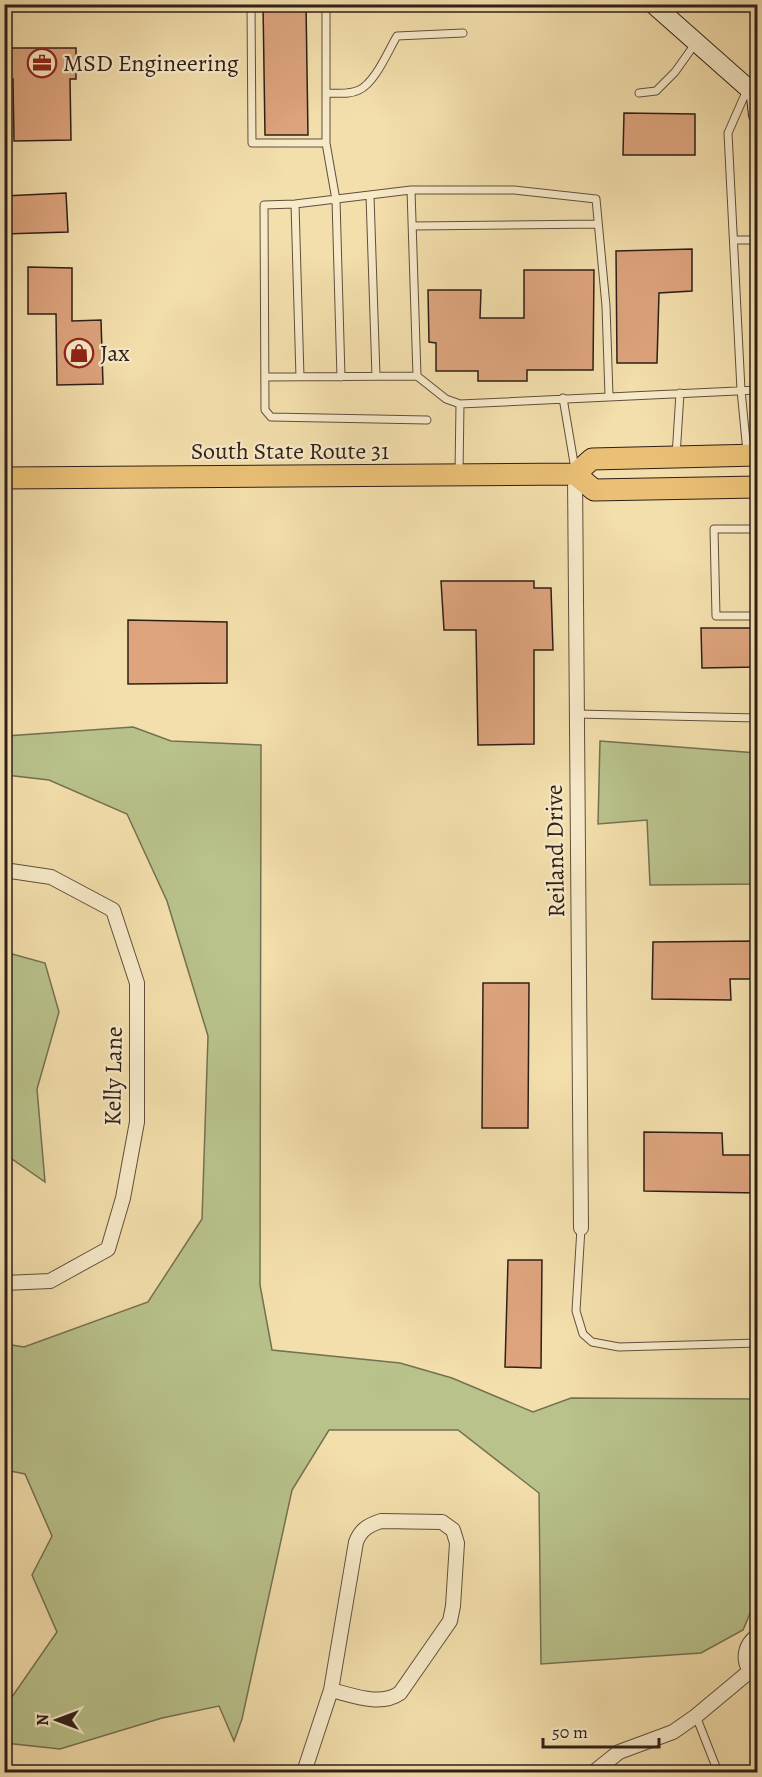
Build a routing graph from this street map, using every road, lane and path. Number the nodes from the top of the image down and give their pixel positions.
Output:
1 (251, 4) edge
2 (326, 4) edge
3 (653, 4) edge
4 (463, 33) dead end
5 (697, 42) junction
6 (326, 93) junction
7 (639, 93) dead end
8 (754, 100) edge
9 (326, 143) junction
10 (411, 190) junction
11 (370, 196) junction
12 (336, 200) junction
13 (295, 204) junction
14 (597, 224) junction
15 (413, 226) junction
16 (734, 240) junction
17 (758, 240) edge
18 (341, 376) junction
19 (375, 376) junction
20 (417, 376) junction
21 (264, 377) junction
22 (300, 377) junction
23 (741, 390) junction
24 (758, 390) edge
25 (680, 393) junction
26 (609, 396) junction
27 (563, 398) junction
28 (460, 404) junction
29 (427, 420) dead end
30 (752, 455) edge
31 (675, 458) junction
32 (575, 474) junction
33 (459, 475) junction
34 (4, 478) edge
35 (758, 487) edge
36 (758, 529) edge
37 (758, 616) edge
38 (577, 714) junction
39 (758, 718) edge
40 (4, 870) edge
41 (581, 1228) joint
42 (4, 1283) edge
43 (758, 1343) edge
44 (758, 1635) edge
45 (754, 1675) edge
46 (331, 1690) junction
47 (696, 1716) junction
48 (304, 1773) edge
49 (594, 1773) edge
50 (718, 1773) edge

1 - 9 lane
2 - 6 lane
3 - 5 main road
4 - 6 lane
5 - 7 lane
5 - 8 main road
6 - 9 lane
8 - 16 lane
9 - 12 lane
10 - 11 lane
10 - 14 lane
10 - 15 lane
11 - 12 lane
11 - 19 lane
12 - 13 lane
12 - 18 lane
13 - 21 lane
13 - 22 lane
14 - 15 lane
14 - 26 lane
15 - 20 lane
16 - 17 lane
16 - 23 lane
18 - 19 lane
18 - 22 lane
19 - 20 lane
20 - 28 lane
21 - 22 lane
21 - 29 lane
23 - 24 lane
23 - 25 lane
23 - 30 lane
25 - 26 lane
25 - 31 lane
26 - 27 lane
27 - 28 lane
27 - 32 lane
28 - 33 lane
30 - 31 main road
31 - 32 main road
32 - 33 main road, South State Route 31
32 - 35 main road
32 - 38 street, Reiland Drive
33 - 34 main road, South State Route 31
36 - 37 lane
38 - 39 lane
38 - 41 street, Reiland Drive
40 - 42 street, Kelly Lane
41 - 43 lane
44 - 45 street
45 - 47 street
46 - 46 street
46 - 48 street
47 - 49 street
47 - 50 lane

